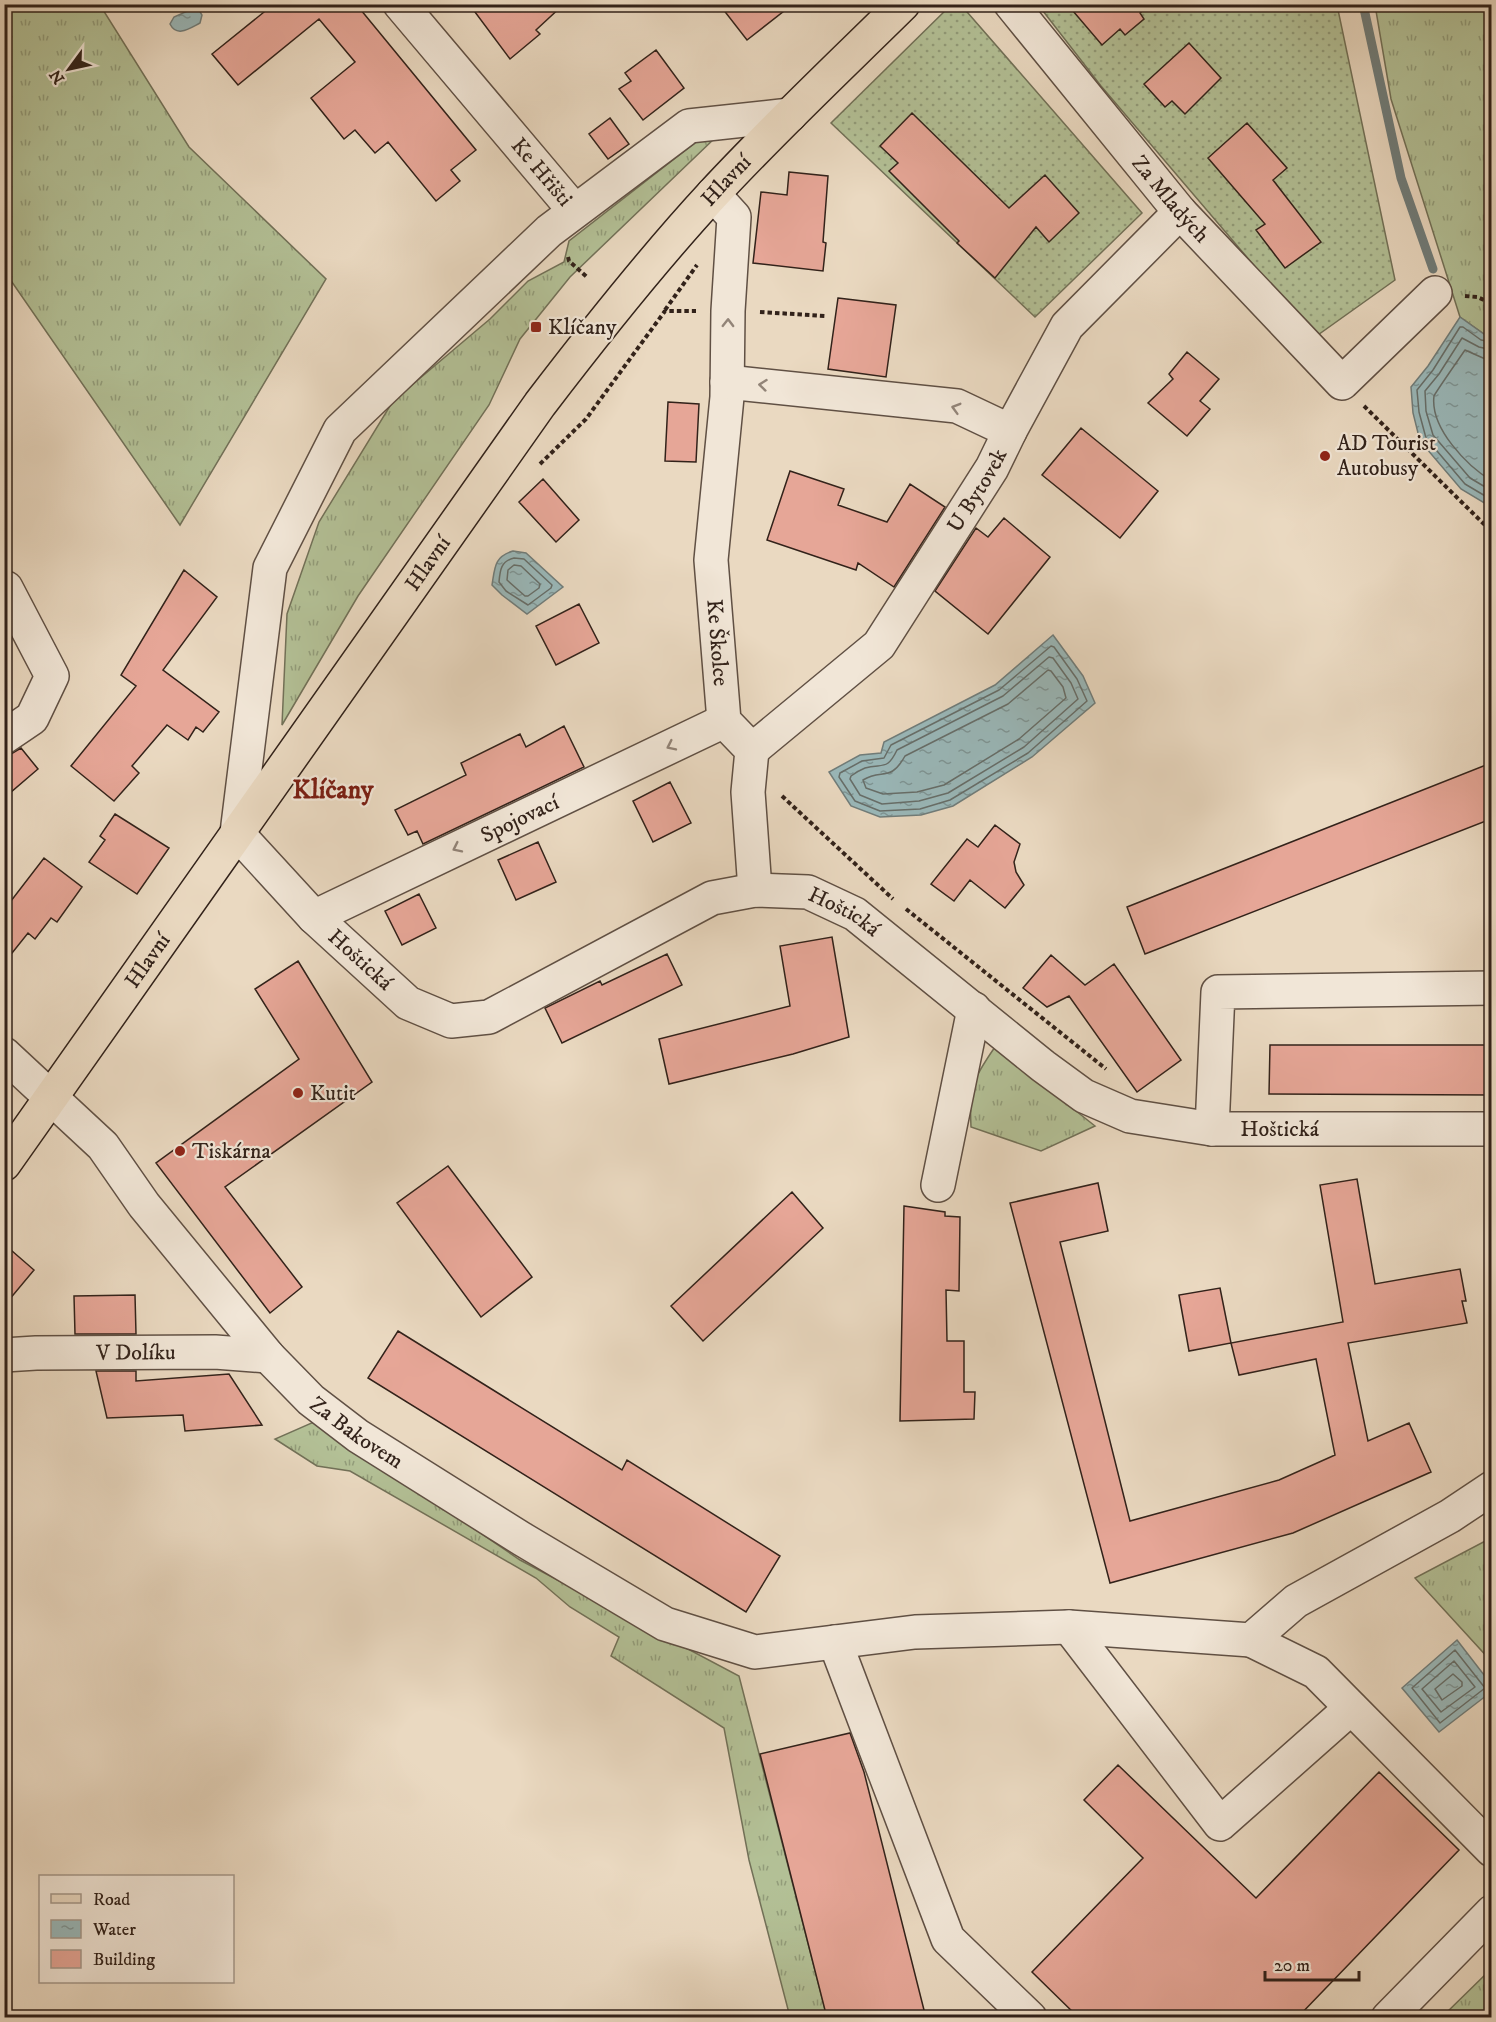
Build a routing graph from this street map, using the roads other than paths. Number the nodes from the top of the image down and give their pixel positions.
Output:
1 (400, 4) edge
2 (903, 4) edge
3 (1011, 4) edge
4 (790, 115) junction
5 (713, 194) junction
6 (574, 210) junction
7 (1180, 212) junction
8 (1435, 293) dead end
9 (727, 382) junction
10 (1010, 431) junction
11 (6, 588) edge
12 (724, 721) junction
13 (4, 737) edge
14 (752, 750) junction
15 (237, 833) junction
16 (755, 890) junction
17 (314, 917) junction
18 (1491, 988) edge
19 (974, 1009) junction
20 (4, 1054) edge
21 (51, 1098) junction
22 (1212, 1128) junction
23 (1491, 1129) edge
24 (4, 1164) edge
25 (938, 1185) dead end
26 (4, 1355) edge
27 (268, 1356) junction
28 (1491, 1488) edge
29 (1069, 1627) junction
30 (1251, 1640) junction
31 (835, 1642) junction
32 (1351, 1708) junction
33 (1491, 1850) edge
34 (1491, 1912) edge
35 (1030, 2018) edge
36 (1388, 2018) edge

1 - 6 street, Ke Hřišti
2 - 4 main road, Hlavní
3 - 7 street, Za Mladých
4 - 5 main road, Hlavní
4 - 6 street, Ke Hřišti
9 -> 5 street, Ke Školce
5 - 15 main road, Hlavní
6 - 15 street
7 - 8 street, Za Mladých
7 - 10 street, U Bytovek
10 -> 9 street
9 - 12 street, Ke Školce
10 - 14 street, U Bytovek
11 - 13 street
12 - 14 street
12 -> 17 street, Spojovací
14 - 16 street
15 - 17 street, Hoštická
15 - 21 main road, Hlavní
16 - 17 street, Hoštická
16 - 19 street, Hoštická
18 - 22 street
19 - 22 street, Hoštická
19 - 25 street
20 - 21 street, Za Bakovem
21 - 24 main road, Hlavní
21 - 27 street, Za Bakovem
22 - 23 street, Hoštická
26 - 27 street, V Dolíku
27 - 31 street, Za Bakovem
28 - 30 street
29 - 30 street
29 - 31 street
29 - 32 street
30 - 32 street
31 - 35 street
32 - 33 street
34 - 36 street

